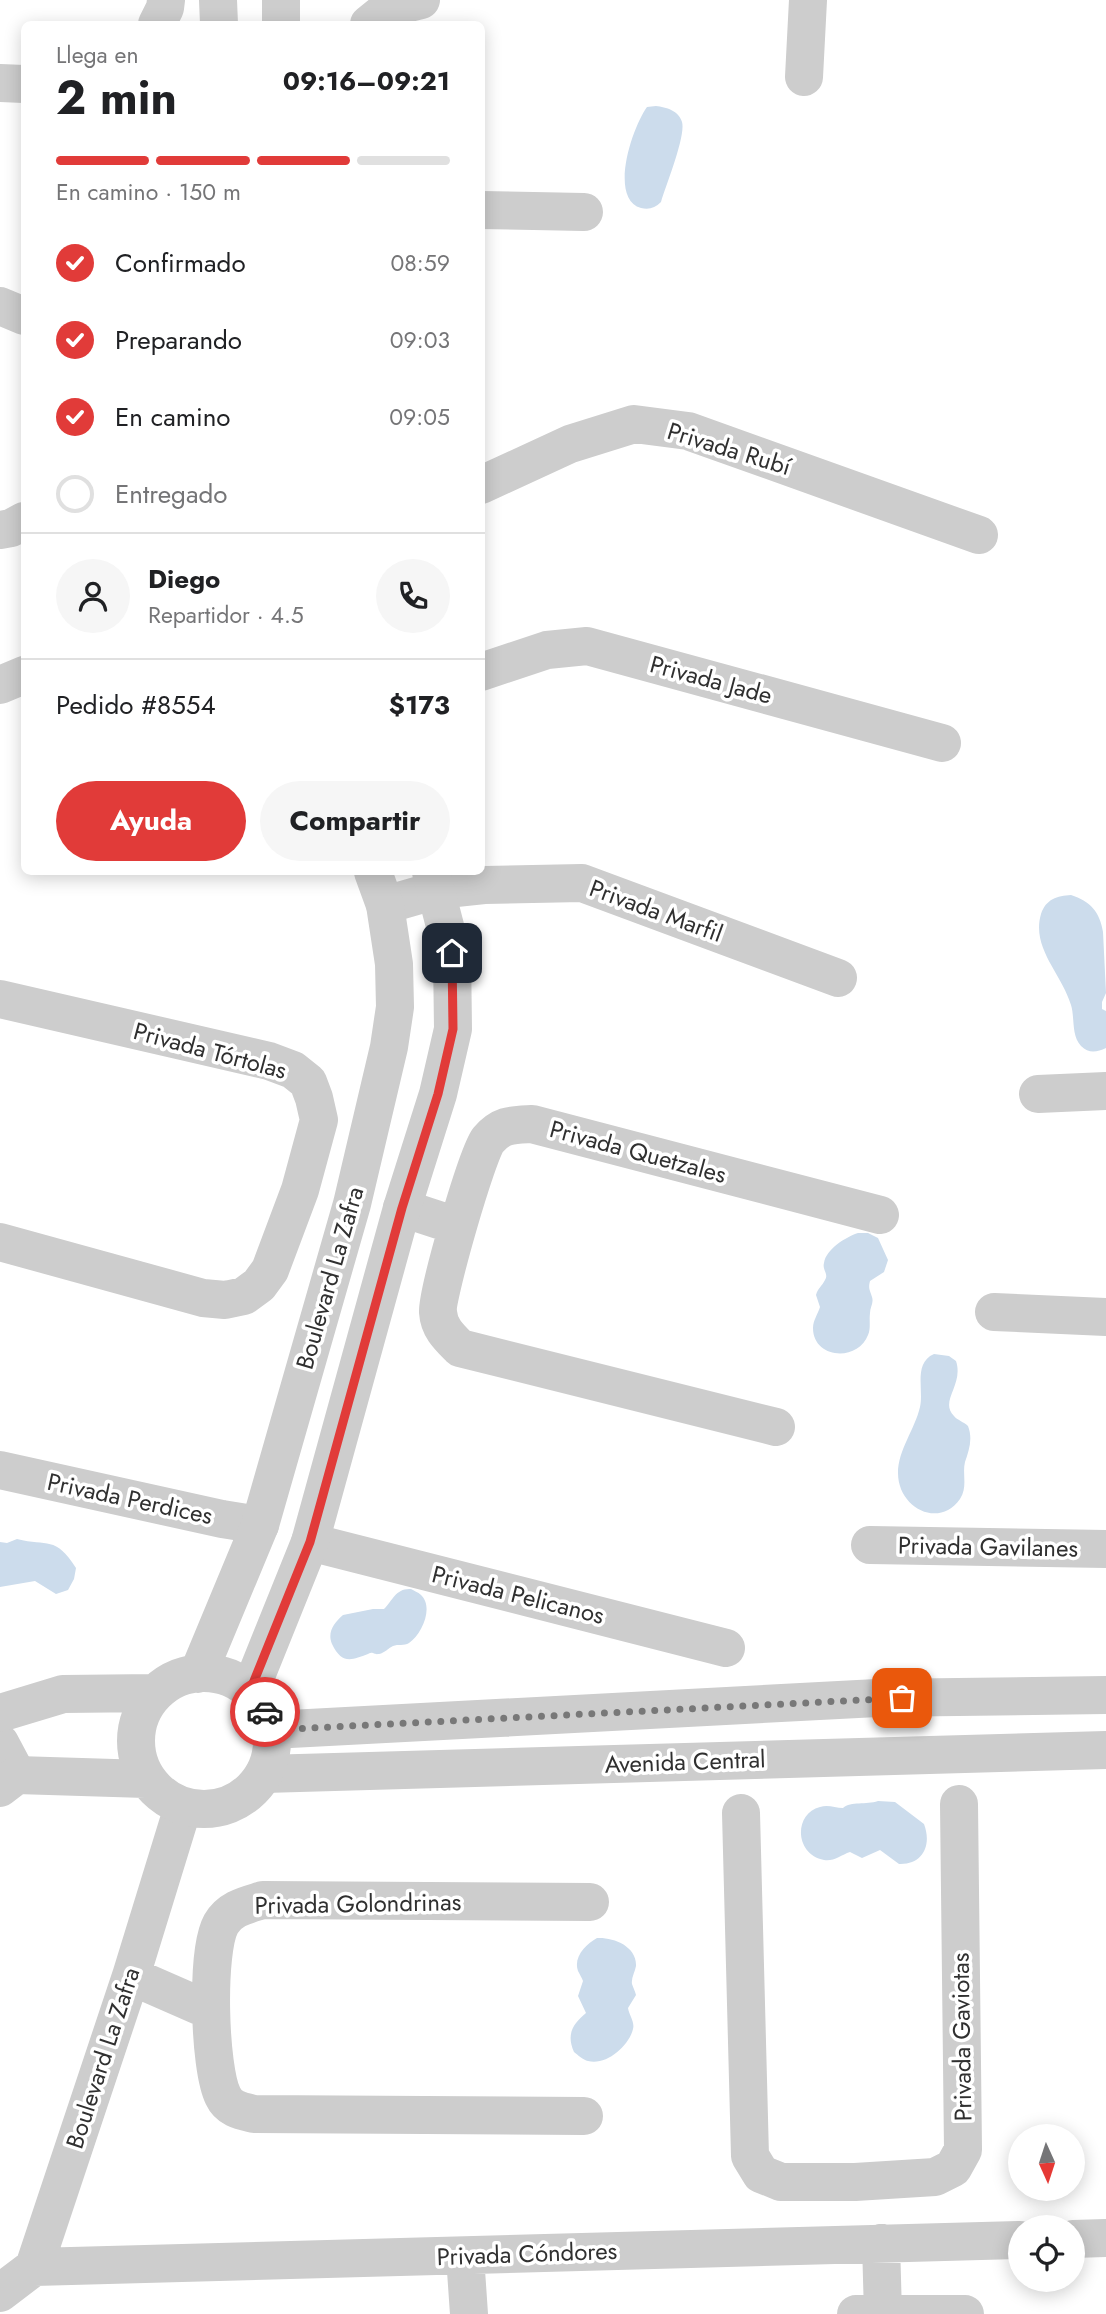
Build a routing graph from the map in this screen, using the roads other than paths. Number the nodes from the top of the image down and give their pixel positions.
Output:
1 (166, 0) edge
2 (218, 0) edge
3 (281, 0) edge
4 (421, 0) edge
5 (808, 0) edge
6 (158, 21) edge
7 (219, 21) edge
8 (281, 21) edge
9 (373, 21) edge
10 (804, 77) dead end
11 (0, 83) edge
12 (21, 84) edge
13 (485, 210) edge
14 (584, 212) dead end
15 (0, 306) edge
16 (21, 314) edge
17 (485, 483) edge
18 (21, 522) edge
19 (0, 530) edge
20 (979, 535) dead end
21 (485, 671) edge
22 (21, 676) edge
23 (0, 685) edge
24 (942, 743) dead end
25 (434, 881) edge
26 (379, 888) edge
27 (838, 978) dead end
28 (0, 999) edge
29 (1106, 1091) edge
30 (1038, 1094) dead end
31 (300, 1190) junction
32 (352, 1204) junction
33 (402, 1208) junction
34 (880, 1215) dead end
35 (457, 1226) junction
36 (0, 1242) edge
37 (994, 1312) dead end
38 (1106, 1317) edge
39 (776, 1427) dead end
40 (0, 1470) edge
41 (260, 1525) junction
42 (310, 1542) junction
43 (870, 1545) dead end
44 (1106, 1549) edge
45 (726, 1648) dead end
46 (198, 1674) junction
47 (250, 1691) junction
48 (155, 1693) junction
49 (1106, 1695) edge
50 (0, 1713) edge
51 (271, 1730) junction
52 (1106, 1750) edge
53 (6, 1769) edge
54 (264, 1774) junction
55 (146, 1779) junction
56 (959, 1804) dead end
57 (183, 1807) junction
58 (741, 1813) dead end
59 (590, 1902) dead end
60 (131, 1976) junction
61 (211, 2011) junction
62 (584, 2116) dead end
63 (855, 2182) junction
64 (1106, 2238) edge
65 (1085, 2239) edge
66 (1008, 2240) edge
67 (870, 2244) junction
68 (465, 2256) junction
69 (34, 2267) junction
70 (0, 2293) edge
71 (468, 2314) edge
72 (856, 2314) edge
73 (883, 2314) edge
74 (965, 2314) edge

1 - 6 street
2 - 7 street
3 - 8 street
4 - 9 street
5 - 10 street
11 - 12 street
13 - 14 street
15 - 16 street
17 - 20 street, Privada Rubí
18 - 19 street
21 - 24 street, Privada Jade
22 - 23 street
25 - 26 street, Privada Marfil
25 - 27 street, Privada Marfil
25 - 33 street, Boulevard La Zafra
26 - 32 street, Boulevard La Zafra
28 - 31 street, Privada Tórtolas
29 - 30 street
31 - 32 street
31 - 36 street, Privada Tórtolas
32 - 41 street, Boulevard La Zafra
33 - 35 street
33 - 42 street, Boulevard La Zafra
34 - 35 street, Privada Quetzales
35 - 39 street, Privada Quetzales
37 - 38 street
40 - 41 street, Privada Perdices
41 - 46 street, Boulevard La Zafra
42 - 45 street, Privada Pelicanos
42 - 47 street, Boulevard La Zafra
43 - 44 street, Privada Gavilanes
46 - 47 street
46 - 48 street
47 - 51 street
48 - 50 street
48 - 55 street
49 - 51 street
51 - 54 street
52 - 54 street, Avenida Central
53 - 55 street
54 - 57 street
55 - 57 street
56 - 63 street, Privada Gaviotas
57 - 60 street, Boulevard La Zafra
58 - 63 street, Privada Gaviotas
59 - 61 street, Privada Golondrinas
60 - 61 street
60 - 69 street, Boulevard La Zafra
61 - 62 street, Privada Golondrinas
63 - 67 street
64 - 65 street
66 - 67 street, Privada Cóndores
67 - 68 street, Privada Cóndores
67 - 73 street
68 - 69 street, Privada Cóndores
68 - 71 street
69 - 70 street
72 - 73 street
73 - 74 street

